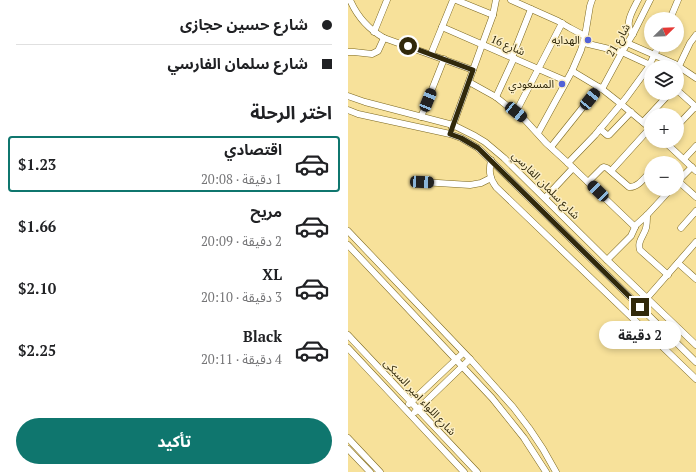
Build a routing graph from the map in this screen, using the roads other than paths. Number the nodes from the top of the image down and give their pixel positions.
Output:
1 (350, 0) edge
2 (387, 0) edge
3 (455, 0) edge
4 (496, 0) edge
5 (511, 0) edge
6 (592, 0) edge
7 (638, 0) edge
8 (650, 0) edge
9 (678, 0) edge
10 (532, 9) junction
11 (673, 12) edge
12 (492, 15) junction
13 (562, 23) junction
14 (442, 27) junction
15 (374, 32) junction
16 (633, 34) junction
17 (696, 35) edge
18 (384, 38) junction
19 (584, 39) junction
20 (627, 43) junction
21 (482, 45) junction
22 (348, 52) edge
23 (622, 52) junction
24 (656, 52) edge
25 (431, 54) junction
26 (654, 55) junction
27 (513, 58) junction
28 (444, 59) junction
29 (652, 60) edge
30 (665, 60) edge
31 (681, 60) edge
32 (644, 61) edge
33 (539, 69) junction
34 (473, 70) junction
35 (684, 70) edge
36 (572, 71) junction
37 (644, 78) edge
38 (696, 78) edge
39 (566, 81) junction
40 (469, 82) junction
41 (601, 88) junction
42 (348, 96) edge
43 (684, 96) edge
44 (496, 97) junction
45 (663, 100) edge
46 (621, 104) junction
47 (696, 107) edge
48 (348, 110) edge
49 (516, 112) junction
50 (631, 112) junction
51 (421, 117) junction
52 (684, 119) edge
53 (643, 122) joint
54 (453, 125) junction
55 (600, 129) junction
56 (538, 132) junction
57 (450, 134) junction
58 (644, 136) edge
59 (696, 146) edge
60 (551, 147) junction
61 (672, 148) edge
62 (681, 156) edge
63 (684, 159) joint
64 (491, 160) junction
65 (568, 163) junction
66 (573, 168) junction
67 (694, 169) edge
68 (611, 171) junction
69 (684, 177) edge
70 (491, 178) junction
71 (644, 178) edge
72 (422, 182) dead end
73 (588, 182) junction
74 (684, 187) edge
75 (665, 196) edge
76 (696, 197) edge
77 (545, 198) junction
78 (696, 211) edge
79 (647, 215) junction
80 (635, 227) junction
81 (681, 228) dead end
82 (348, 231) edge
83 (348, 244) edge
84 (695, 246) edge
85 (607, 260) junction
86 (678, 263) junction
87 (668, 274) junction
88 (696, 279) edge
89 (647, 298) junction
90 (349, 337) edge
91 (696, 345) edge
92 (348, 348) edge
93 (463, 352) junction
94 (470, 359) junction
95 (456, 360) junction
96 (696, 362) edge
97 (462, 366) junction
98 (696, 379) edge
99 (411, 402) junction
100 (404, 408) junction
101 (418, 409) junction
102 (411, 416) junction
103 (348, 438) edge
104 (348, 449) edge
105 (370, 472) edge
106 (380, 472) edge
107 (464, 472) edge
108 (477, 472) edge
109 (546, 472) edge
110 (556, 472) edge

1 - 15 street
2 - 15 street
3 - 12 street
3 - 14 street
4 - 12 street
5 - 10 street
6 - 19 street
7 - 16 street
8 - 16 street, شارع 21
9 - 11 street
10 - 13 street
10 - 27 street
12 - 21 street
13 - 19 street
13 - 33 street
14 - 21 street, شارع 16
14 - 25 street
15 - 18 street
16 - 20 street, شارع 21
17 - 31 street
18 - 22 street
18 - 25 street
19 - 23 street
19 - 36 street
20 - 23 street, شارع 21
20 - 26 street
21 - 27 street, شارع 16
21 - 34 street
23 - 32 street
23 - 41 street, شارع 21
24 - 26 street
25 - 28 street
26 - 29 street
26 - 30 street
27 - 33 street, شارع 16
27 - 44 street
28 - 34 street
28 - 51 street
33 - 39 street, شارع 16
33 - 49 street
34 - 40 street
35 - 38 street
36 - 39 street
36 - 41 street
37 - 46 street
39 - 56 street
40 - 44 street
40 - 54 street
41 - 46 street
41 - 60 street, شارع 21
42 - 51 street, شارع سلمان الفارسي
43 - 47 street
44 - 49 street
45 - 53 street
46 - 50 street
46 - 55 street
47 - 52 street
48 - 57 street, شارع سلمان الفارسي
49 - 56 street
50 - 53 street
50 - 55 street
51 - 54 street, شارع سلمان الفارسي
54 - 57 street
54 - 77 street, شارع سلمان الفارسي
55 - 65 street
56 - 60 street
57 - 64 street, شارع سلمان الفارسي
58 - 68 street
59 - 63 street
60 - 65 street
61 - 62 street
63 - 67 street
64 - 70 street
64 - 96 street, شارع سلمان الفارسي
65 - 66 street
66 - 73 street
66 - 77 street
67 - 69 street
68 - 71 street
68 - 73 street
70 - 72 street
70 - 98 street
73 - 80 street
74 - 76 street
75 - 79 street
77 - 85 street, شارع سلمان الفارسي
78 - 81 street
79 - 80 street
79 - 87 street
80 - 85 street
82 - 93 street
83 - 95 street
84 - 86 street
85 - 89 street, شارع سلمان الفارسي
86 - 87 street
86 - 88 street
87 - 89 street
89 - 91 street, شارع سلمان الفارسي
90 - 99 street, شارع اللواء امير السبكى
92 - 100 street, شارع اللواء امير السبكى
93 - 94 street
93 - 95 street
94 - 97 street
94 - 110 street
95 - 97 street
95 - 99 street
97 - 101 street
97 - 109 street
99 - 100 street
99 - 101 street, شارع اللواء امير السبكى
100 - 102 street, شارع اللواء امير السبكى
101 - 102 street
101 - 108 street, شارع اللواء امير السبكى
102 - 107 street, شارع اللواء امير السبكى
103 - 106 street
104 - 105 street

